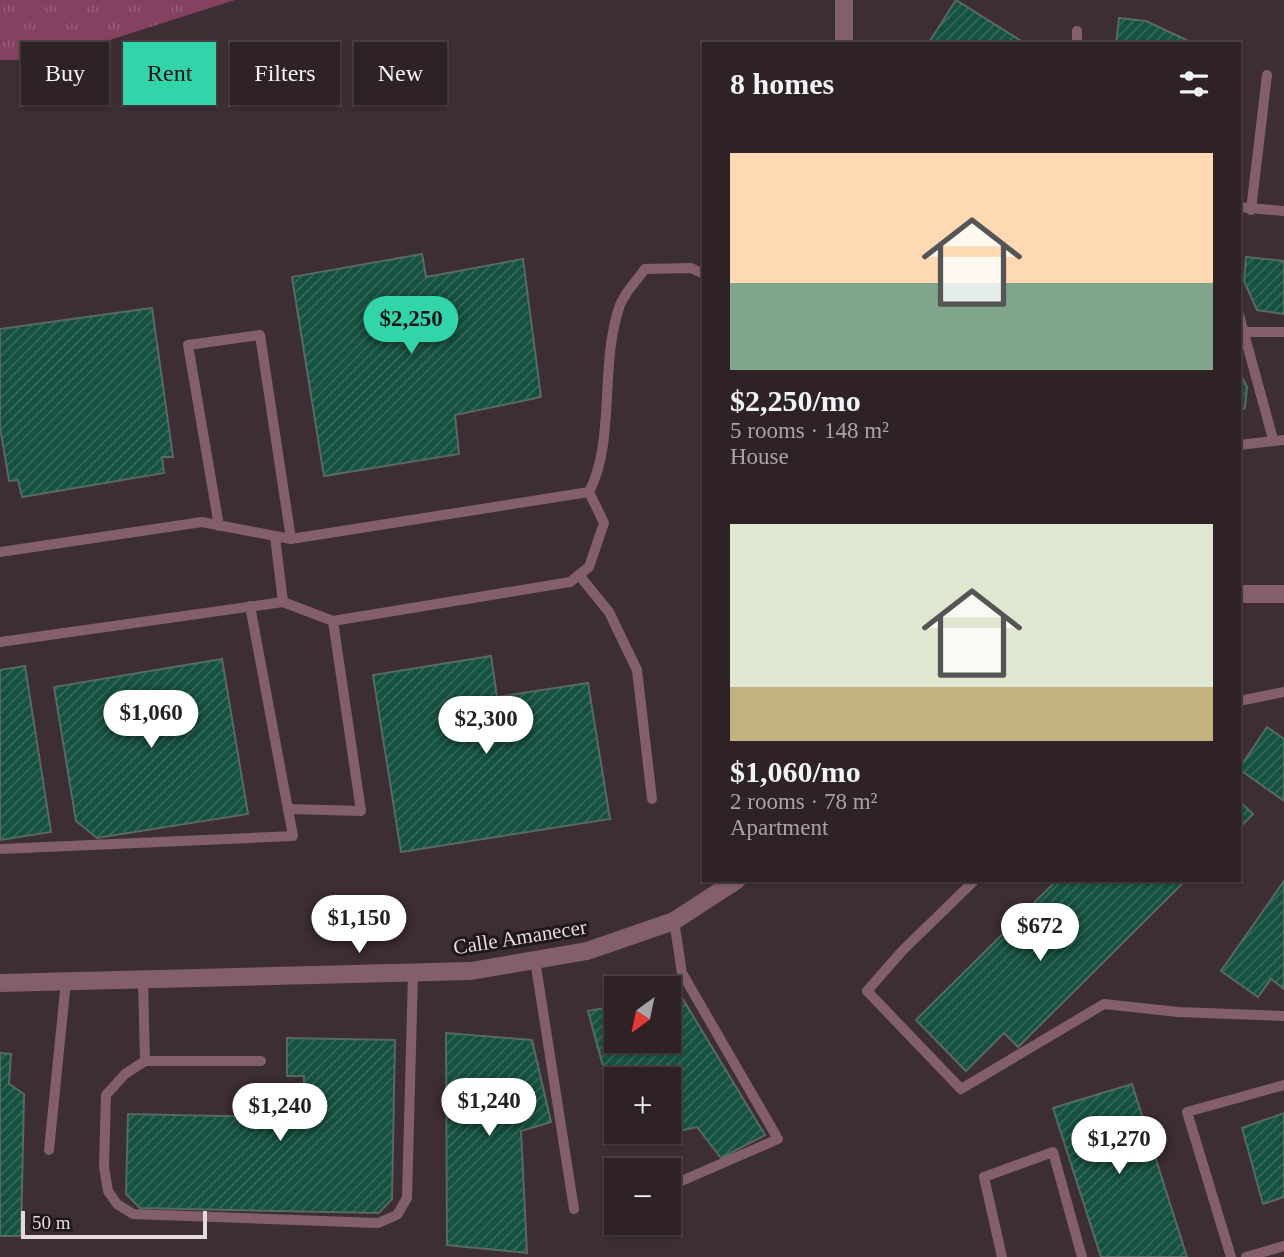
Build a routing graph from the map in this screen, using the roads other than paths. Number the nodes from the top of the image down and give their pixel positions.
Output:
1 (844, 0) edge
2 (1077, 31) dead end
3 (844, 42) edge
4 (1077, 42) edge
5 (1267, 75) dead end
6 (1241, 208) edge
7 (1251, 210) junction
8 (1284, 211) edge
9 (702, 273) edge
10 (1241, 332) edge
11 (1284, 332) edge
12 (1278, 439) edge
13 (1241, 445) edge
14 (589, 492) junction
15 (219, 526) junction
16 (275, 537) junction
17 (291, 539) junction
18 (0, 552) edge
19 (579, 575) junction
20 (1241, 594) edge
21 (1284, 594) edge
22 (283, 602) junction
23 (250, 606) junction
24 (332, 621) junction
25 (0, 642) edge
26 (1284, 692) edge
27 (1241, 701) edge
28 (652, 799) dead end
29 (288, 809) junction
30 (0, 849) edge
31 (734, 882) edge
32 (973, 882) edge
33 (674, 921) junction
34 (535, 960) junction
35 (413, 973) junction
36 (143, 980) junction
37 (66, 981) junction
38 (0, 983) edge
39 (1284, 1016) edge
40 (145, 1061) junction
41 (261, 1062) dead end
42 (1284, 1085) edge
43 (49, 1150) dead end
44 (681, 1181) edge
45 (574, 1209) dead end
46 (1284, 1246) edge
47 (1002, 1257) edge
48 (1082, 1257) edge
49 (1231, 1257) edge
50 (1246, 1257) edge

1 - 3 street
2 - 4 lane
5 - 7 lane
6 - 7 lane
7 - 8 lane
9 - 14 lane
10 - 11 lane
10 - 12 lane
12 - 13 lane
14 - 17 lane
14 - 19 lane
15 - 16 lane
15 - 17 lane
15 - 18 lane
16 - 17 lane
16 - 22 lane
19 - 24 lane
19 - 28 lane
20 - 21 street
22 - 23 lane
22 - 24 lane
23 - 25 lane
23 - 29 lane
24 - 29 lane
26 - 27 lane
29 - 30 lane
31 - 33 street, Calle Amanecer
32 - 39 lane
33 - 34 street, Calle Amanecer
33 - 44 lane
34 - 35 street, Calle Amanecer
34 - 45 lane
35 - 36 street, Calle Amanecer
35 - 40 lane
36 - 37 street, Calle Amanecer
36 - 40 lane
37 - 38 street, Calle Amanecer
37 - 43 lane
40 - 41 lane
42 - 49 lane
46 - 50 lane
47 - 48 lane

